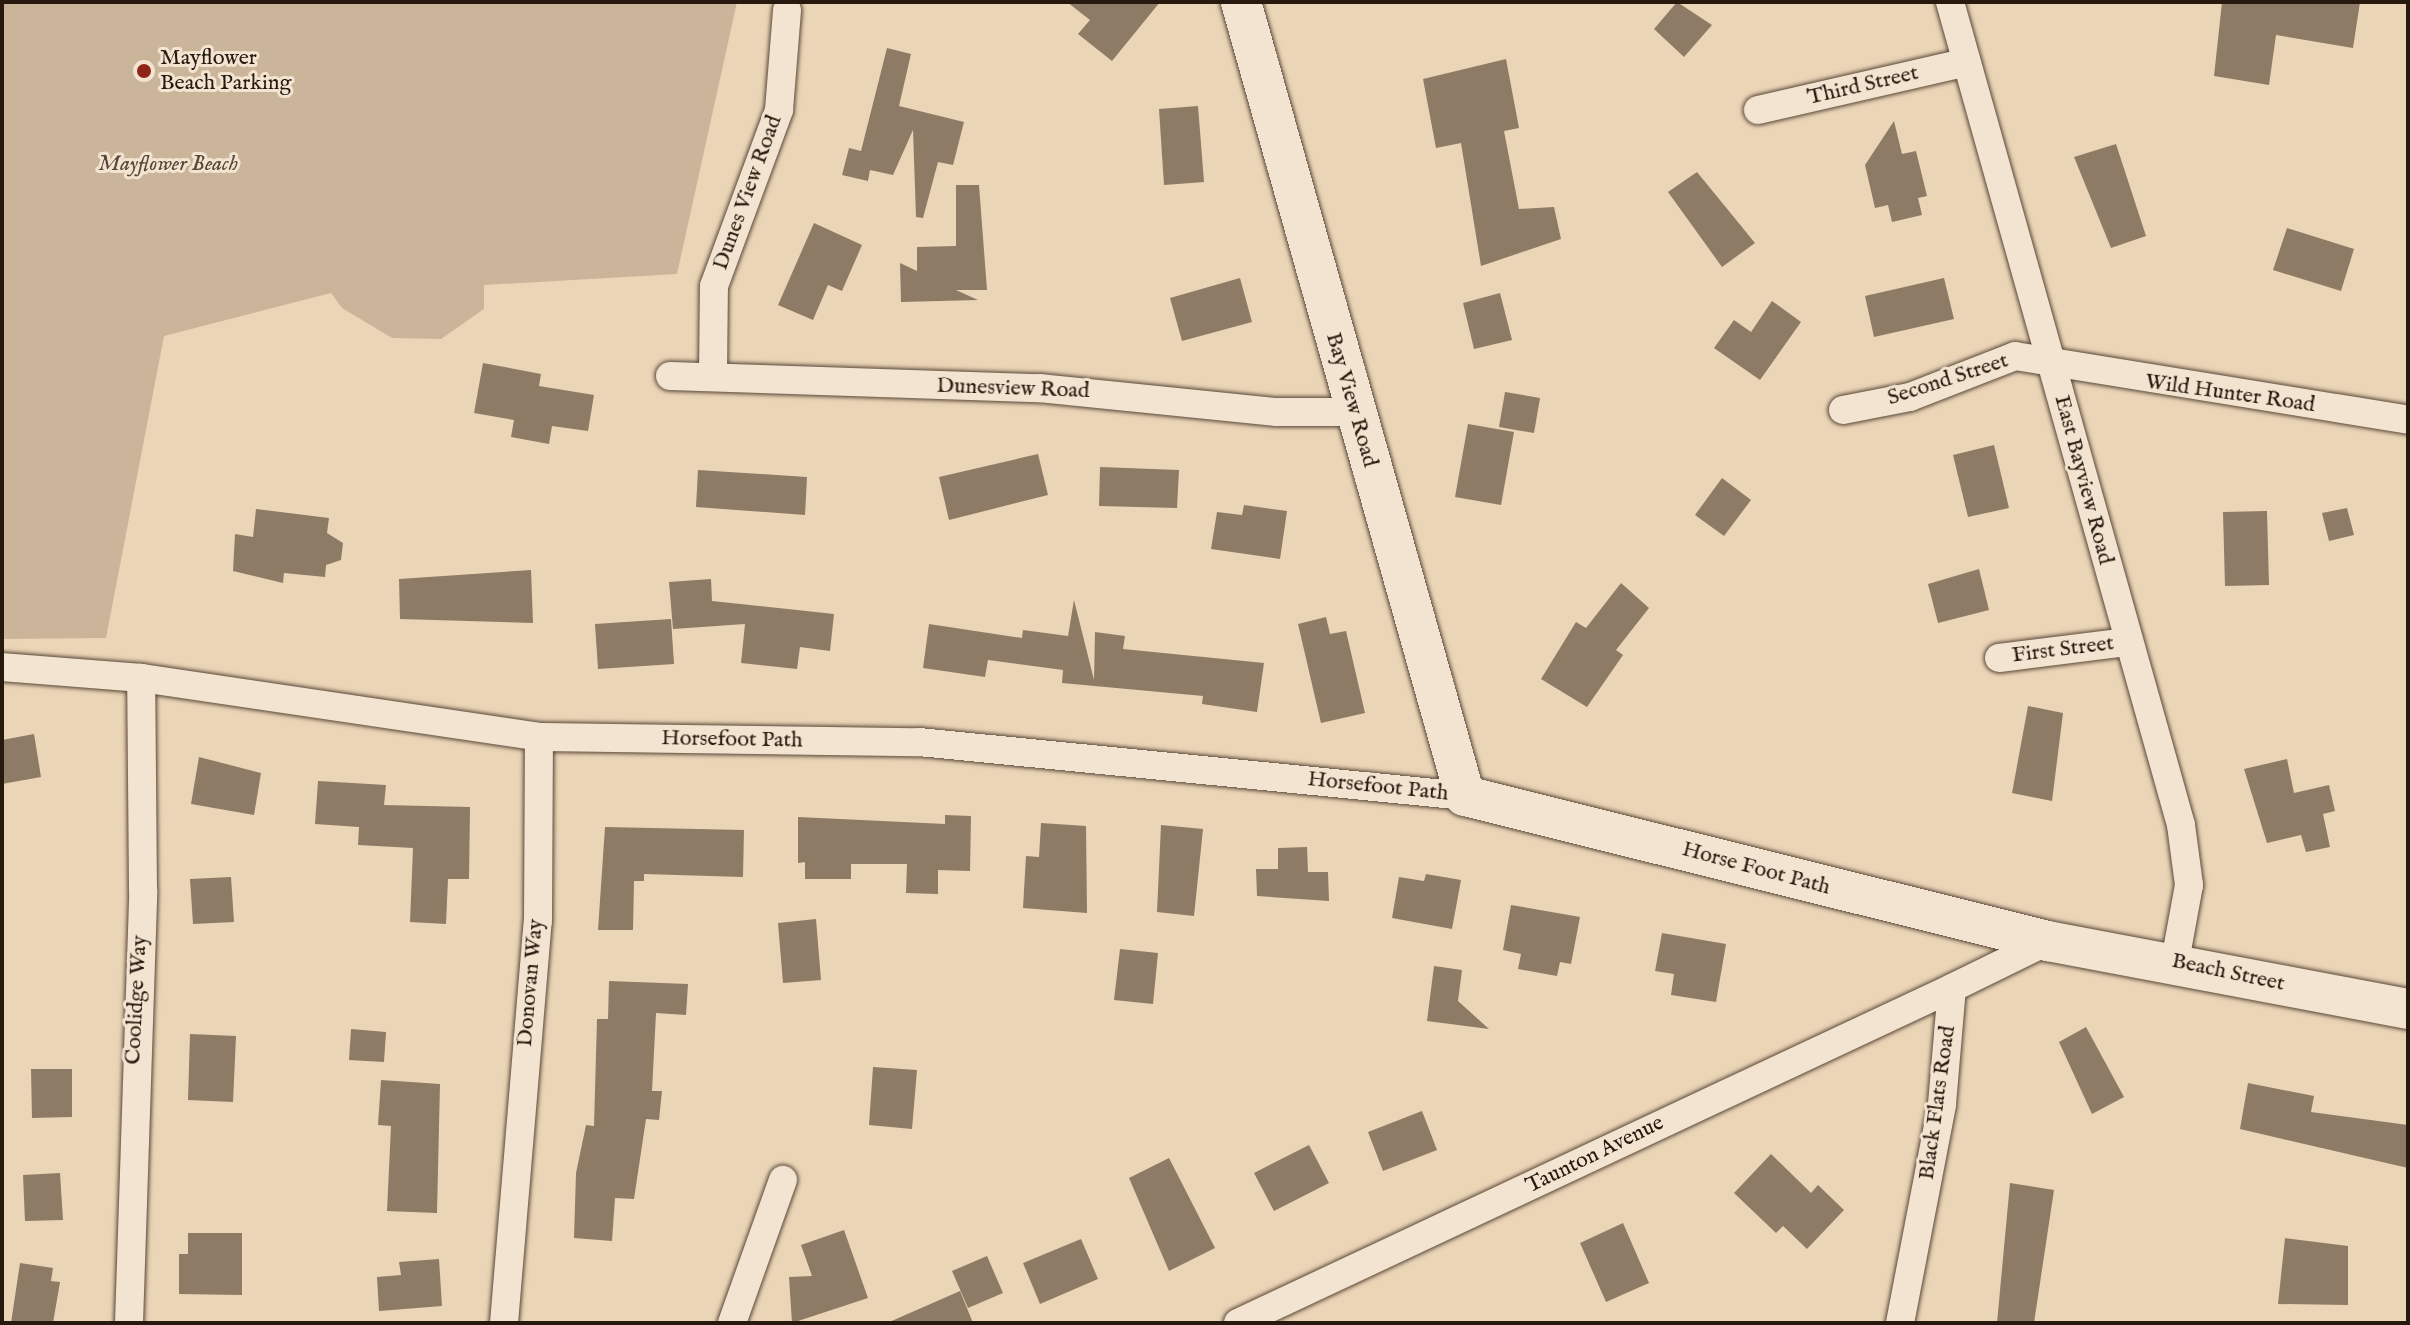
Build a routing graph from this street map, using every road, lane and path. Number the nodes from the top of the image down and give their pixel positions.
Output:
1 (1241, 2) edge
2 (1950, 2) edge
3 (787, 10) dead end
4 (1967, 62) junction
5 (1758, 110) dead end
6 (2052, 367) junction
7 (670, 376) dead end
8 (713, 376) junction
9 (1843, 410) dead end
10 (1355, 412) junction
11 (2408, 420) edge
12 (2128, 642) junction
13 (1999, 658) dead end
14 (2, 667) edge
15 (141, 678) junction
16 (539, 737) junction
17 (1465, 796) junction
18 (2048, 941) junction
19 (2175, 961) junction
20 (1952, 988) junction
21 (2408, 1009) edge
22 (783, 1180) dead end
23 (129, 1323) edge
24 (504, 1323) edge
25 (732, 1323) edge
26 (1238, 1323) edge
27 (1900, 1323) edge

1 - 10 street, Bay View Road
2 - 4 street, East Bayview Road
3 - 8 street, Dunes View Road
4 - 5 street, Third Street
4 - 6 street, East Bayview Road
6 - 9 street, Second Street
6 - 11 street, Wild Hunter Road
6 - 12 street, East Bayview Road
7 - 8 street, Dunesview Road
8 - 10 street, Dunesview Road
10 - 17 street, Bay View Road
12 - 13 street, First Street
12 - 19 street, East Bayview Road
14 - 15 street, Horsefoot Path
15 - 16 street, Horsefoot Path
15 - 23 street, Coolidge Way
16 - 17 street, Horsefoot Path
16 - 24 street, Donovan Way
17 - 18 street, Horse Foot Path
18 - 19 street, Beach Street
18 - 20 street
19 - 21 street, Beach Street
20 - 26 street, Taunton Avenue
20 - 27 street, Black Flats Road
22 - 25 street

